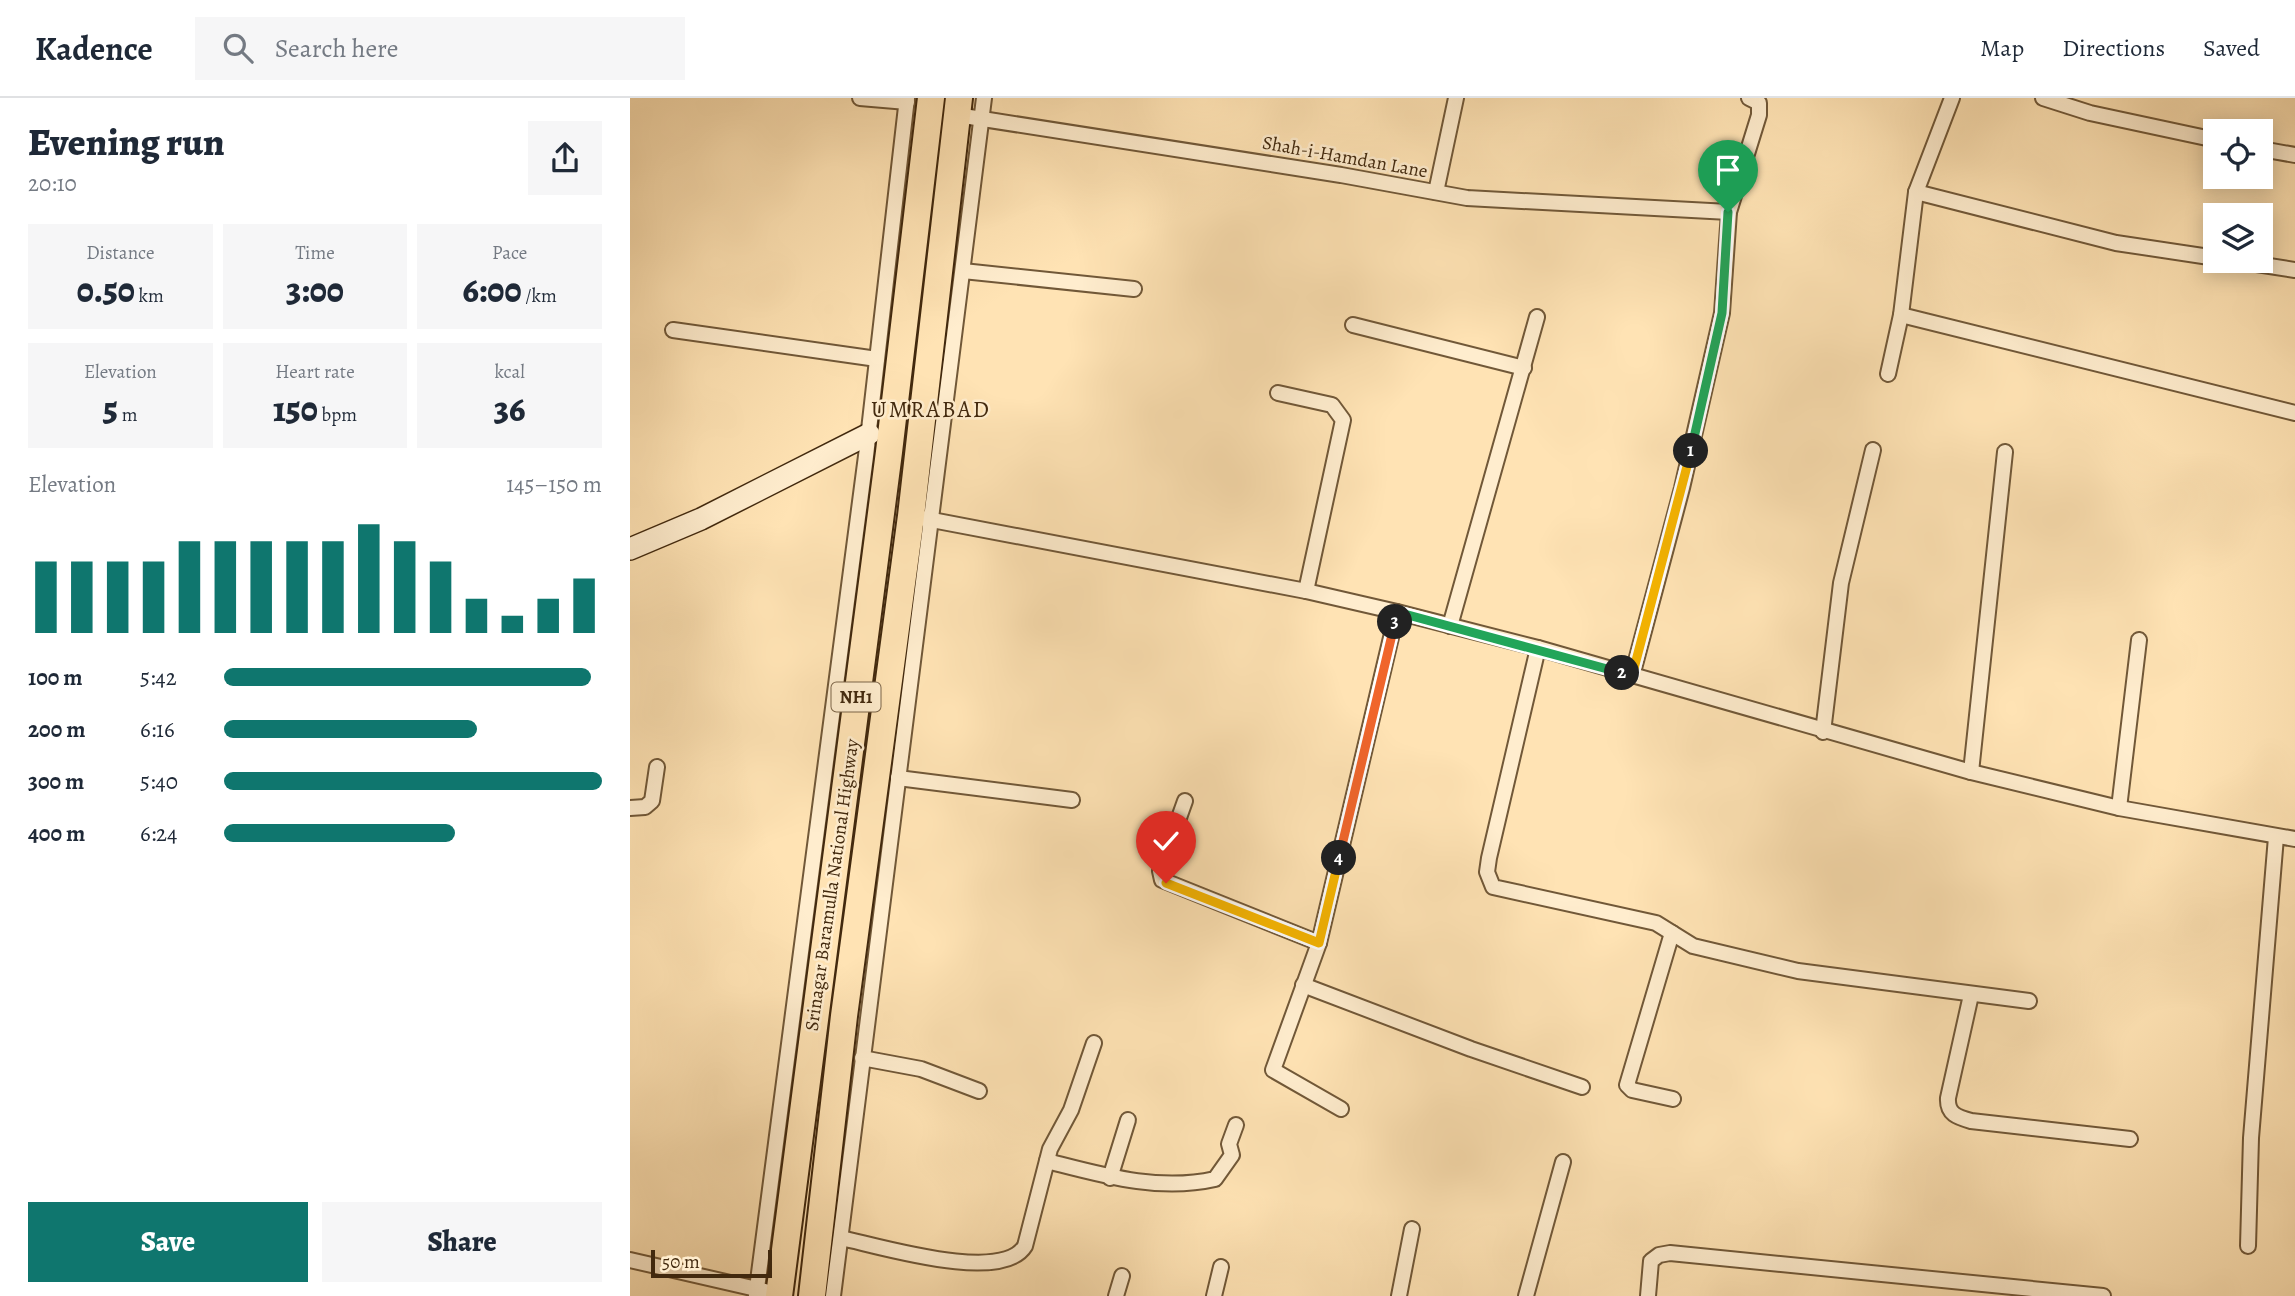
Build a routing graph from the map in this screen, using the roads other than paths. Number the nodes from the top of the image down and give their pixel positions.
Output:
1 (860, 98) edge
2 (984, 98) edge
3 (1456, 98) edge
4 (1749, 98) edge
5 (1951, 98) edge
6 (2043, 98) edge
7 (915, 99) edge
8 (966, 110) edge
9 (2203, 137) edge
10 (2273, 151) edge
11 (2295, 155) edge
12 (1436, 192) junction
13 (1916, 192) junction
14 (1728, 212) junction
15 (2203, 256) edge
16 (2273, 267) edge
17 (2295, 270) edge
18 (963, 271) junction
19 (1134, 289) dead end
20 (1901, 315) junction
21 (1537, 317) dead end
22 (1353, 325) dead end
23 (673, 330) dead end
24 (877, 359) junction
25 (1524, 368) junction
26 (1888, 374) dead end
27 (1278, 393) dead end
28 (2295, 413) edge
29 (869, 434) junction
30 (1873, 450) dead end
31 (2005, 452) dead end
32 (922, 517) junction
33 (630, 549) edge
34 (1306, 591) junction
35 (1397, 612) junction
36 (1450, 626) junction
37 (2139, 640) dead end
38 (1538, 648) junction
39 (1632, 676) junction
40 (1823, 732) junction
41 (839, 742) junction
42 (657, 767) dead end
43 (1971, 772) junction
44 (898, 778) junction
45 (1072, 800) dead end
46 (1185, 801) dead end
47 (630, 808) edge
48 (2119, 808) junction
49 (2276, 837) junction
50 (2295, 839) edge
51 (1672, 933) junction
52 (1319, 943) junction
53 (1303, 985) junction
54 (1971, 995) junction
55 (2029, 1000) dead end
56 (1094, 1043) dead end
57 (862, 1058) junction
58 (1582, 1087) dead end
59 (979, 1091) dead end
60 (1673, 1099) dead end
61 (1341, 1109) dead end
62 (1128, 1120) dead end
63 (1236, 1125) dead end
64 (2130, 1139) dead end
65 (1047, 1161) junction
66 (1563, 1162) dead end
67 (1110, 1178) junction
68 (1412, 1229) dead end
69 (841, 1238) junction
70 (2248, 1246) dead end
71 (630, 1260) edge
72 (1221, 1267) dead end
73 (1122, 1276) dead end
74 (768, 1294) edge
75 (812, 1296) edge
76 (833, 1296) edge
77 (1116, 1296) edge
78 (1214, 1296) edge
79 (1399, 1296) edge
80 (1527, 1296) edge
81 (1648, 1296) edge
82 (2103, 1296) edge

1 - 7 street
2 - 8 street
3 - 12 street
4 - 14 street
5 - 13 street
6 - 9 street
7 - 24 street
7 - 41 highway, Srinagar Baramulla National Highway / NH1
8 - 12 street, Shah-i-Hamdan Lane
8 - 18 street
8 - 32 highway, NH1
10 - 11 street
12 - 14 street, Shah-i-Hamdan Lane
13 - 15 street
13 - 20 street
14 - 39 street
16 - 17 street
18 - 19 street
18 - 32 street
20 - 26 street
20 - 28 street
21 - 25 street
22 - 25 street
23 - 24 street
24 - 29 street
25 - 36 street
27 - 34 street
29 - 33 street
29 - 41 street
30 - 40 street
31 - 43 street
32 - 34 street
32 - 44 street
32 - 75 highway, NH1
34 - 35 street
35 - 36 street
35 - 52 street
36 - 38 street
37 - 48 street
38 - 39 street
38 - 51 street
39 - 40 street
40 - 43 street
41 - 74 highway, Srinagar Baramulla National Highway / NH1
42 - 47 street
43 - 48 street
44 - 45 street
44 - 57 street
46 - 52 street
48 - 49 street
49 - 50 street
49 - 70 street
51 - 54 street
51 - 60 street
52 - 53 street
53 - 58 street
53 - 61 street
54 - 55 street
54 - 64 street
56 - 65 street
57 - 59 street
57 - 69 street
62 - 67 street
63 - 67 street
65 - 67 street
65 - 69 street
66 - 80 street
68 - 79 street
69 - 76 street
71 - 74 street
72 - 78 street
73 - 77 street
81 - 82 street

